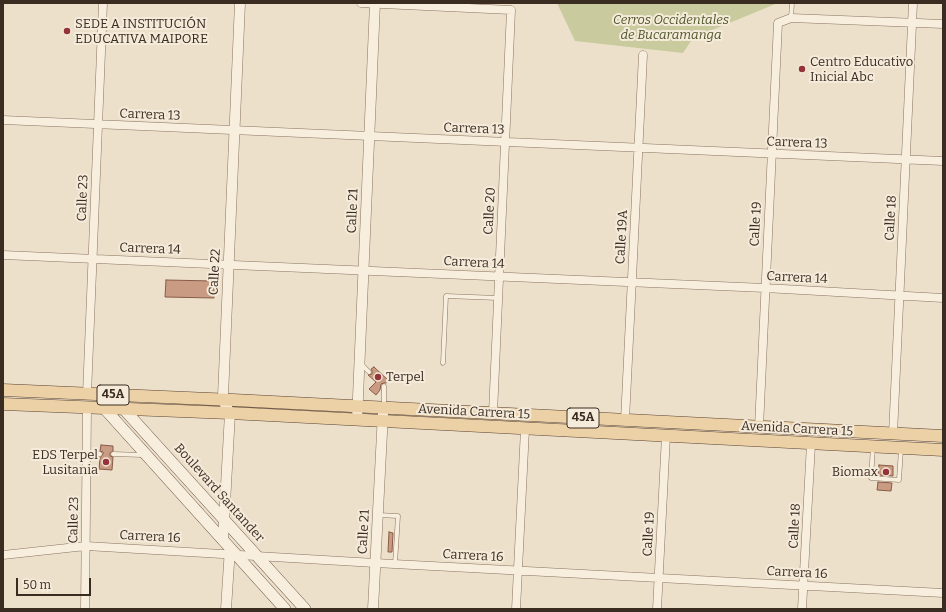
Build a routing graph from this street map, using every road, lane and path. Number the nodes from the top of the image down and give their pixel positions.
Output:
1 (103, 3) edge
2 (240, 3) edge
3 (360, 3) edge
4 (375, 3) edge
5 (792, 3) edge
6 (913, 3) edge
7 (791, 18) junction
8 (912, 22) junction
9 (943, 24) edge
10 (643, 55) dead end
11 (3, 120) edge
12 (98, 124) junction
13 (234, 130) junction
14 (370, 136) junction
15 (505, 142) junction
16 (638, 148) junction
17 (772, 154) junction
18 (905, 159) junction
19 (943, 161) edge
20 (3, 255) edge
21 (93, 259) junction
22 (228, 265) junction
23 (364, 271) junction
24 (499, 277) junction
25 (632, 283) junction
26 (765, 288) junction
27 (899, 296) junction
28 (498, 298) junction
29 (943, 298) edge
30 (360, 363) junction
31 (443, 363) dead end
32 (369, 372) dead end
33 (384, 386) dead end
34 (3, 390) edge
35 (87, 394) junction
36 (111, 395) junction
37 (222, 399) junction
38 (3, 404) edge
39 (358, 406) junction
40 (87, 408) junction
41 (104, 408) junction
42 (383, 408) junction
43 (124, 409) junction
44 (230, 413) junction
45 (493, 413) junction
46 (357, 420) junction
47 (625, 420) junction
48 (383, 421) junction
49 (759, 427) junction
50 (525, 429) junction
51 (892, 434) junction
52 (666, 436) junction
53 (943, 436) edge
54 (811, 444) junction
55 (873, 447) junction
56 (901, 448) junction
57 (943, 450) edge
58 (87, 454) junction
59 (100, 454) dead end
60 (113, 454) dead end
61 (146, 455) junction
62 (378, 515) junction
63 (224, 519) junction
64 (86, 546) junction
65 (229, 549) junction
66 (3, 555) edge
67 (257, 556) junction
68 (376, 563) junction
69 (395, 564) junction
70 (518, 570) junction
71 (659, 578) junction
72 (804, 585) junction
73 (943, 592) edge
74 (85, 609) edge
75 (226, 609) edge
76 (285, 609) edge
77 (305, 609) edge
78 (373, 609) edge
79 (516, 609) edge
80 (657, 609) edge
81 (802, 609) edge

1 - 12 street, Calle 23
2 - 13 street, Calle 22
3 - 4 street
4 - 14 street, Calle 21
4 - 15 street, Calle 20
5 - 7 lane
6 - 8 street, Calle 18
7 - 8 street
7 - 17 street, Calle 19
8 - 9 street
8 - 18 street, Calle 18
10 - 16 street, Calle 19A
11 - 12 street, Carrera 13
12 - 13 street, Carrera 13
12 - 21 street, Calle 23
13 - 14 street, Carrera 13
13 - 22 street, Calle 22
14 - 15 street, Carrera 13
14 - 23 street, Calle 21
15 - 16 street, Carrera 13
15 - 24 street, Calle 20
16 - 17 street, Carrera 13
16 - 25 street, Calle 19A
17 - 18 street, Carrera 13
17 - 26 street, Calle 19
18 - 19 street, Carrera 13
18 - 27 street, Calle 18
20 - 21 street, Carrera 14
21 - 22 street, Carrera 14
21 - 35 street, Calle 23
22 - 23 street, Carrera 14
22 - 37 street, Calle 22
23 - 24 street, Carrera 14
23 - 30 street, Calle 21
24 - 25 street, Carrera 14
24 - 28 street, Calle 20
25 - 26 street, Carrera 14
25 - 47 street, Calle 19A
26 - 27 street, Carrera 14
26 - 49 street, Calle 19
27 - 29 street, Carrera 14
27 - 51 street, Calle 18
28 - 31 lane
28 - 45 street, Calle 20
30 - 32 lane
30 - 39 street, Calle 21
33 - 42 lane
34 - 35 main road, Avenida Carrera 15 / 45A
35 - 36 main road, Avenida Carrera 15 / 45A
36 - 37 main road, Avenida Carrera 15 / 45A
36 - 43 main road, Boulevard Santander
37 - 39 main road, Avenida Carrera 15 / 45A
37 - 44 street
38 - 40 main road, Avenida Carrera 15 / 45A
39 - 42 main road, Avenida Carrera 15 / 45A
39 - 46 street, Calle 21
40 - 41 main road, Avenida Carrera 15 / 45A
40 - 58 street, Calle 23
41 - 43 main road, Avenida Carrera 15 / 45A
41 - 61 main road
42 - 45 main road, Avenida Carrera 15 / 45A
42 - 48 street, Calle 21
43 - 44 main road, Avenida Carrera 15 / 45A
43 - 63 main road, Boulevard Santander
44 - 46 main road, Avenida Carrera 15 / 45A
44 - 63 street
45 - 47 main road, Avenida Carrera 15 / 45A
46 - 48 main road, Avenida Carrera 15 / 45A
47 - 49 main road, Avenida Carrera 15 / 45A
48 - 50 main road, Avenida Carrera 15 / 45A
48 - 62 street, Calle 21
49 - 51 main road, Avenida Carrera 15 / 45A
50 - 52 main road, Avenida Carrera 15 / 45A
50 - 70 street
51 - 53 main road, Avenida Carrera 15 / 45A
52 - 54 main road, Avenida Carrera 15 / 45A
52 - 71 street, Calle 19
54 - 55 main road, Avenida Carrera 15 / 45A
54 - 72 street, Calle 18
55 - 56 main road, Avenida Carrera 15 / 45A
55 - 56 lane
56 - 57 main road, Avenida Carrera 15 / 45A
58 - 59 lane
58 - 64 street, Calle 23
60 - 61 lane
61 - 65 main road
62 - 68 street, Calle 21
62 - 69 lane
63 - 65 street
63 - 67 main road, Boulevard Santander
64 - 65 street, Carrera 16
64 - 66 street, Carrera 16
64 - 74 street, Calle 23
65 - 67 street, Carrera 16
65 - 75 street
65 - 76 main road
67 - 68 street, Carrera 16
67 - 77 main road, Boulevard Santander
68 - 69 street, Carrera 16
68 - 78 street, Calle 21
69 - 70 street, Carrera 16
70 - 71 street, Carrera 16
70 - 79 street
71 - 72 street, Carrera 16
71 - 80 street, Calle 19
72 - 73 street, Carrera 16
72 - 81 street, Calle 18

